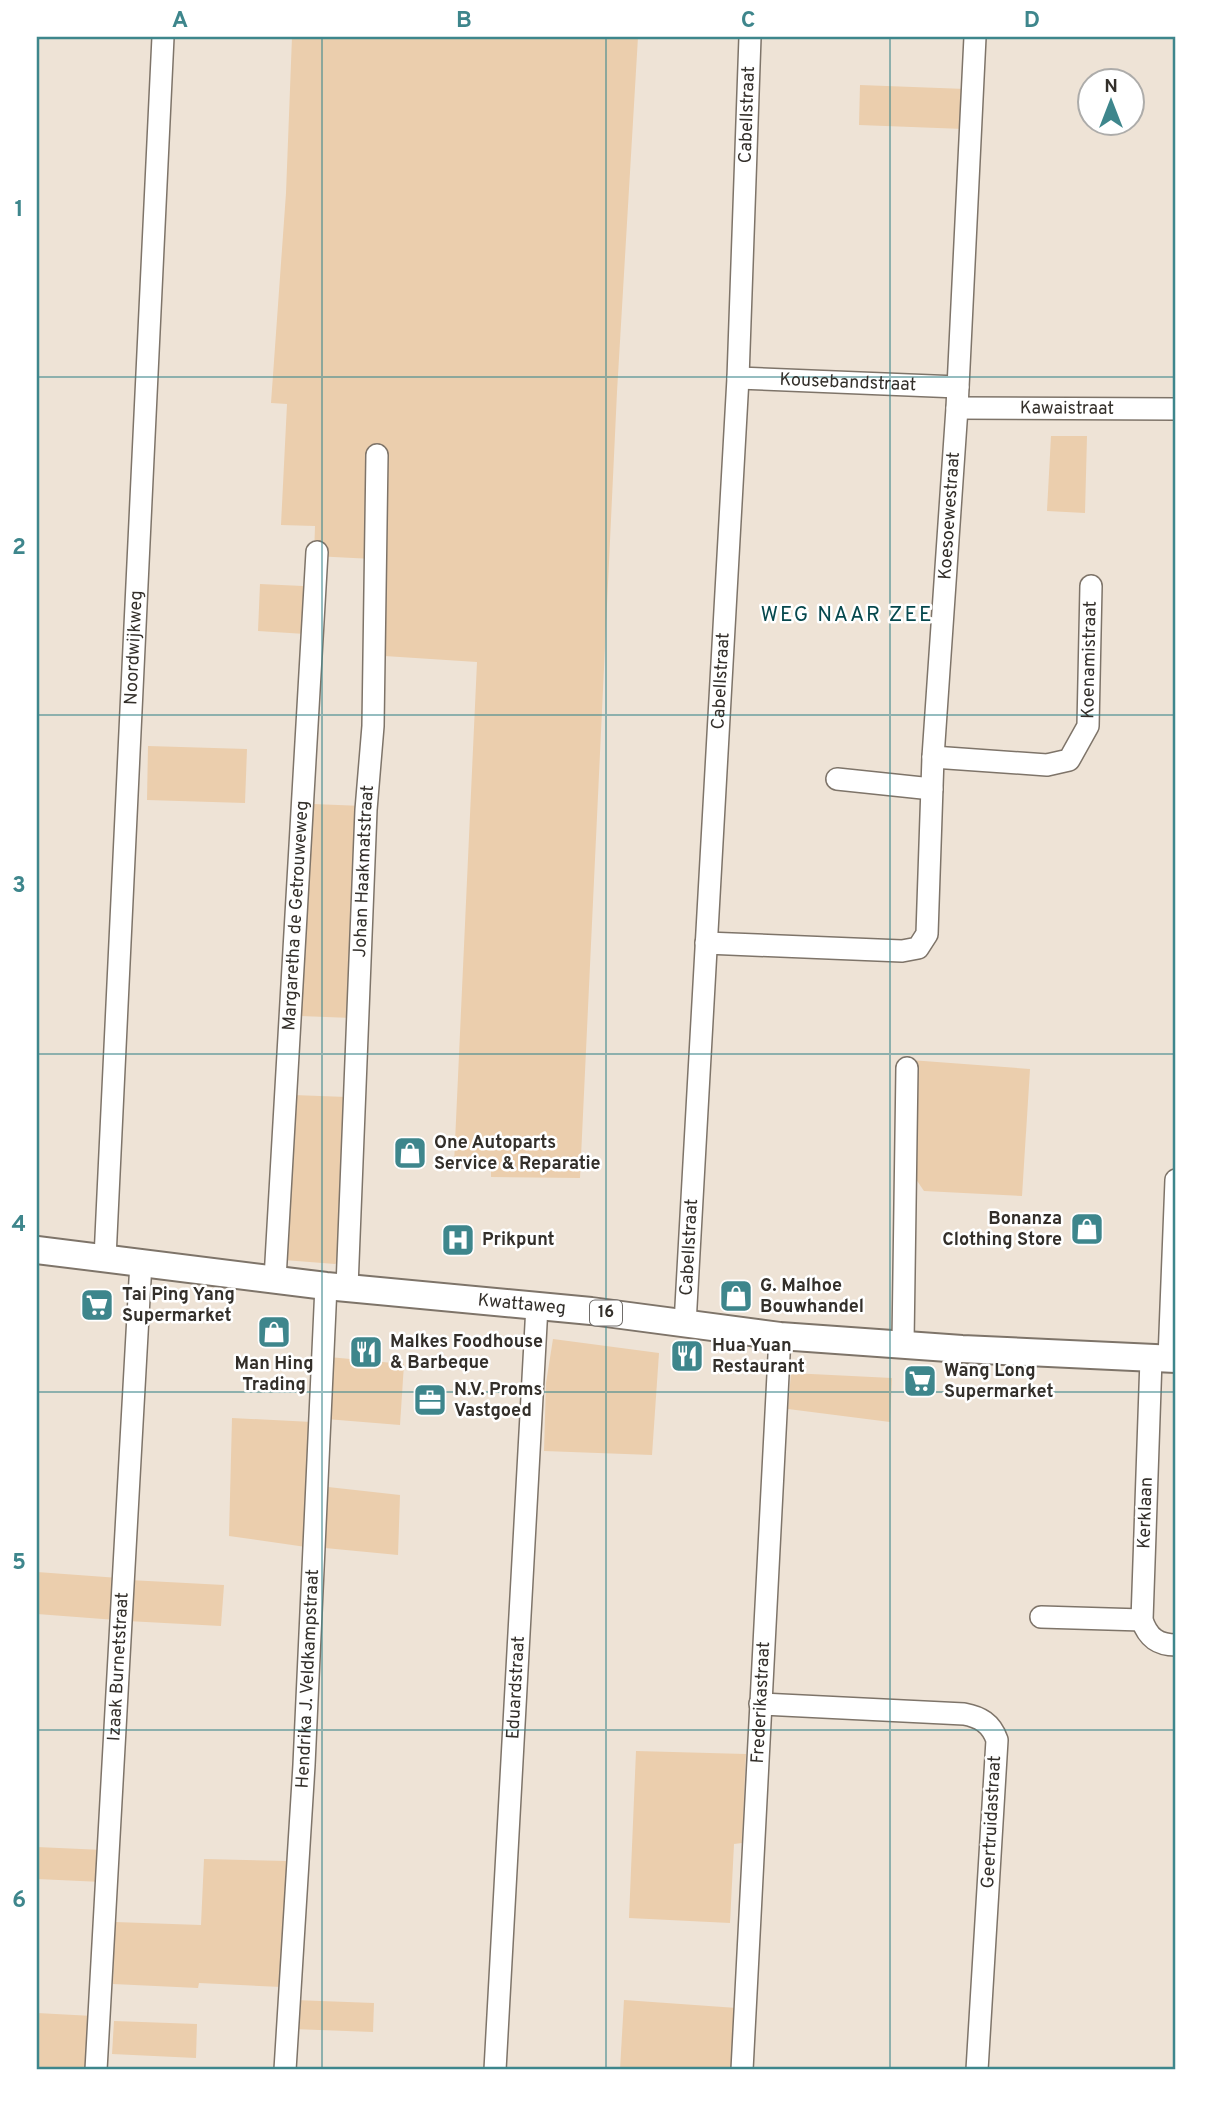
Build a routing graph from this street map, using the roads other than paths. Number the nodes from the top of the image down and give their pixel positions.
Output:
1 (163, 37) edge
2 (750, 37) edge
3 (975, 37) edge
4 (738, 378) junction
5 (958, 387) junction
6 (957, 408) junction
7 (1176, 409) edge
8 (377, 455) dead end
9 (317, 552) dead end
10 (1091, 586) dead end
11 (933, 757) junction
12 (836, 779) dead end
13 (932, 789) junction
14 (706, 943) junction
15 (907, 1068) dead end
16 (1176, 1180) edge
17 (37, 1250) edge
18 (105, 1258) junction
19 (141, 1262) junction
20 (275, 1279) junction
21 (337, 1287) junction
22 (537, 1306) junction
23 (685, 1324) junction
24 (780, 1336) junction
25 (903, 1342) junction
26 (1166, 1359) edge
27 (1041, 1617) dead end
28 (1142, 1620) junction
29 (1176, 1645) edge
30 (760, 1704) junction
31 (96, 2070) edge
32 (285, 2070) edge
33 (495, 2070) edge
34 (742, 2070) edge
35 (977, 2070) edge

1 - 18 street, Noordwijkweg
2 - 4 street, Cabellstraat
3 - 5 street, Koesoewestraat
4 - 5 street, Kousebandstraat
4 - 14 street, Cabellstraat
5 - 6 street, Koesoewestraat
6 - 7 street, Kawaistraat
6 - 11 street, Koesoewestraat
8 - 21 street, Johan Haakmatstraat
9 - 20 street, Margaretha de Getrouweweg
10 - 11 street, Koenamistraat
11 - 13 street, Koesoewestraat
12 - 13 street
13 - 14 street, Koesoewestraat
14 - 23 street, Cabellstraat
15 - 25 street
16 - 26 street, Kerklaan
17 - 18 main road, Kwattaweg / 16
18 - 19 main road, Kwattaweg / 16
19 - 20 main road, Kwattaweg / 16
19 - 31 street, Izaak Burnetstraat
20 - 21 main road, Kwattaweg / 16
21 - 22 main road, Kwattaweg / 16
21 - 32 street, Hendrika J. Veldkampstraat
22 - 23 main road, Kwattaweg / 16
22 - 33 street, Eduardstraat
23 - 24 main road, Kwattaweg / 16
24 - 25 main road, Kwattaweg / 16
24 - 30 street, Frederikastraat
25 - 26 main road, Kwattaweg / 16
26 - 28 street, Kerklaan
27 - 28 street
28 - 29 street
30 - 34 street, Frederikastraat
30 - 35 street, Geertruidastraat

